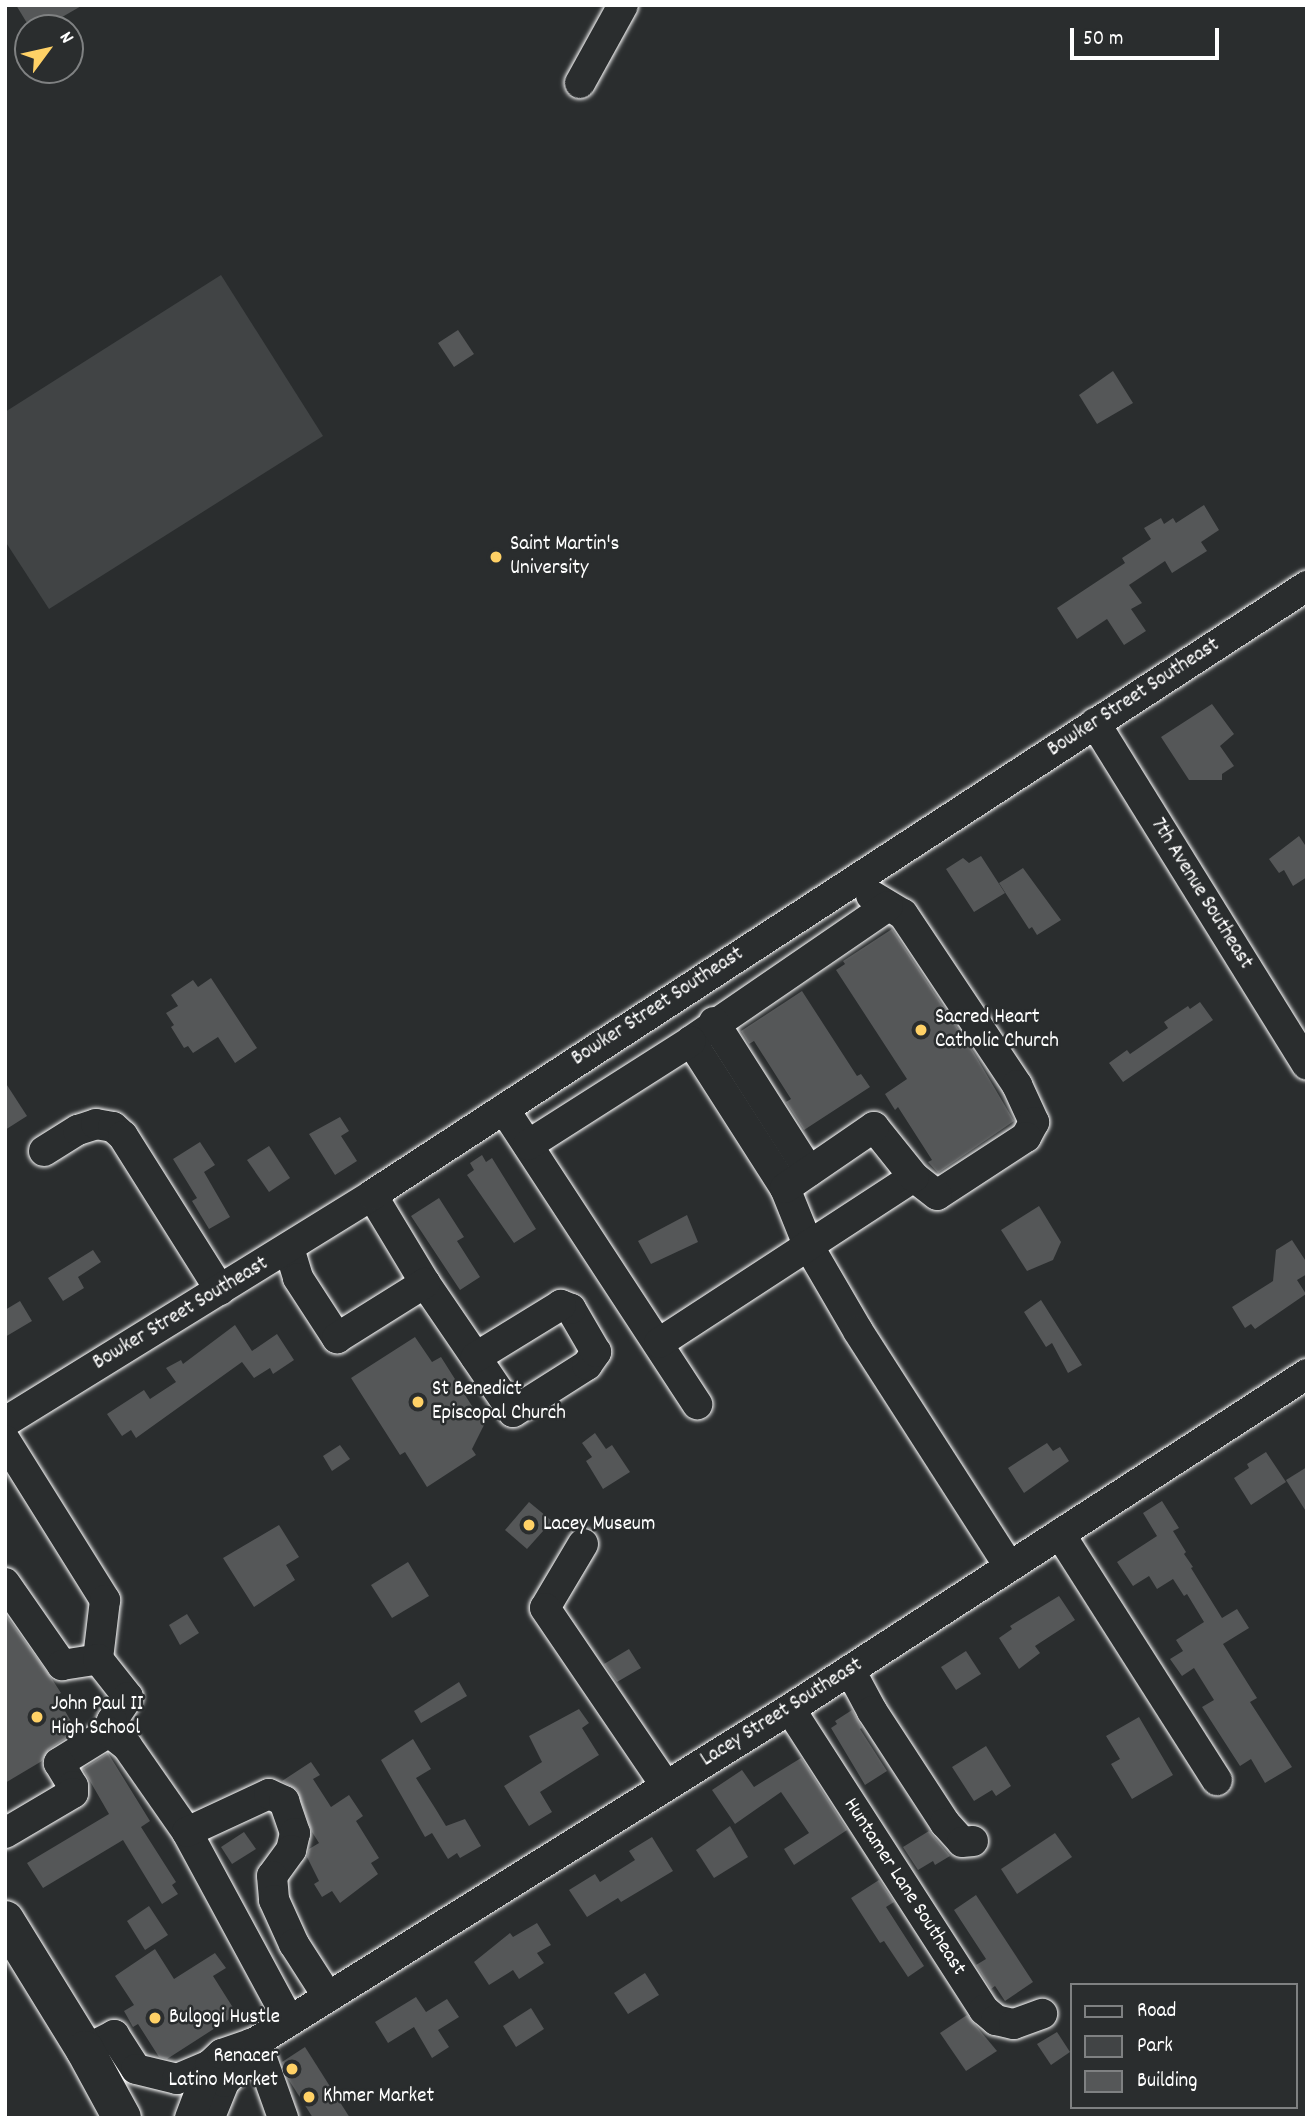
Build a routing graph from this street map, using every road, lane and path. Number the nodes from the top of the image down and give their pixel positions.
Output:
1 (623, 5) edge
2 (580, 83) dead end
3 (1307, 586) edge
4 (1095, 723) junction
5 (851, 881) junction
6 (888, 906) junction
7 (680, 993) junction
8 (703, 1032) junction
9 (1307, 1065) edge
10 (504, 1109) junction
11 (528, 1145) junction
12 (44, 1151) dead end
13 (809, 1171) junction
14 (914, 1177) junction
15 (785, 1188) junction
16 (372, 1195) junction
17 (808, 1245) junction
18 (289, 1248) junction
19 (425, 1283) junction
20 (220, 1290) junction
21 (659, 1343) junction
22 (476, 1357) dead end
23 (1307, 1374) edge
24 (697, 1404) dead end
25 (5, 1422) edge
26 (5, 1440) edge
27 (1060, 1534) junction
28 (583, 1544) dead end
29 (1009, 1566) junction
30 (5, 1583) edge
31 (98, 1659) junction
32 (850, 1670) junction
33 (790, 1709) junction
34 (109, 1732) junction
35 (1217, 1780) dead end
36 (666, 1786) junction
37 (187, 1832) junction
38 (5, 1833) edge
39 (973, 1841) dead end
40 (5, 1920) edge
41 (328, 1997) junction
42 (1042, 2014) dead end
43 (289, 2021) junction
44 (253, 2043) junction
45 (85, 2050) junction
46 (210, 2065) junction
47 (122, 2118) edge
48 (190, 2118) edge
49 (210, 2118) edge
50 (283, 2118) edge

1 - 2 street
3 - 4 street, Bowker Street Southeast
4 - 5 street, Bowker Street Southeast
4 - 9 street, 7th Avenue Southeast
5 - 6 street
5 - 7 street, Bowker Street Southeast
6 - 8 street
6 - 14 street
7 - 8 street
7 - 10 street, Bowker Street Southeast
8 - 11 street
8 - 13 street
8 - 15 street
10 - 11 street
10 - 16 street, Bowker Street Southeast
11 - 21 street
12 - 20 street
13 - 14 street
13 - 15 street
14 - 17 street
15 - 17 street
16 - 18 street, Bowker Street Southeast
16 - 19 street
17 - 21 street
17 - 29 street
18 - 19 street
18 - 20 street, Bowker Street Southeast
19 - 22 street
20 - 25 street, Bowker Street Southeast
21 - 24 street
23 - 27 street, Lacey Street Southeast
26 - 31 street
27 - 29 street, Lacey Street Southeast
27 - 35 street
28 - 36 street
29 - 32 street, Lacey Street Southeast
30 - 31 street
31 - 34 street
32 - 33 street, Lacey Street Southeast
32 - 39 street
33 - 36 street, Lacey Street Southeast
33 - 42 street, Huntamer Lane Southeast
34 - 37 street
34 - 38 street
36 - 41 street, Lacey Street Southeast
37 - 41 street
37 - 43 street
40 - 45 main road
41 - 43 street, Lacey Street Southeast
43 - 44 street, Lacey Street Southeast
44 - 46 street, Lacey Street Southeast
44 - 49 street, Lacey Street Southeast
44 - 50 street
45 - 46 street, Lacey Street Southeast
45 - 47 main road
46 - 48 street

